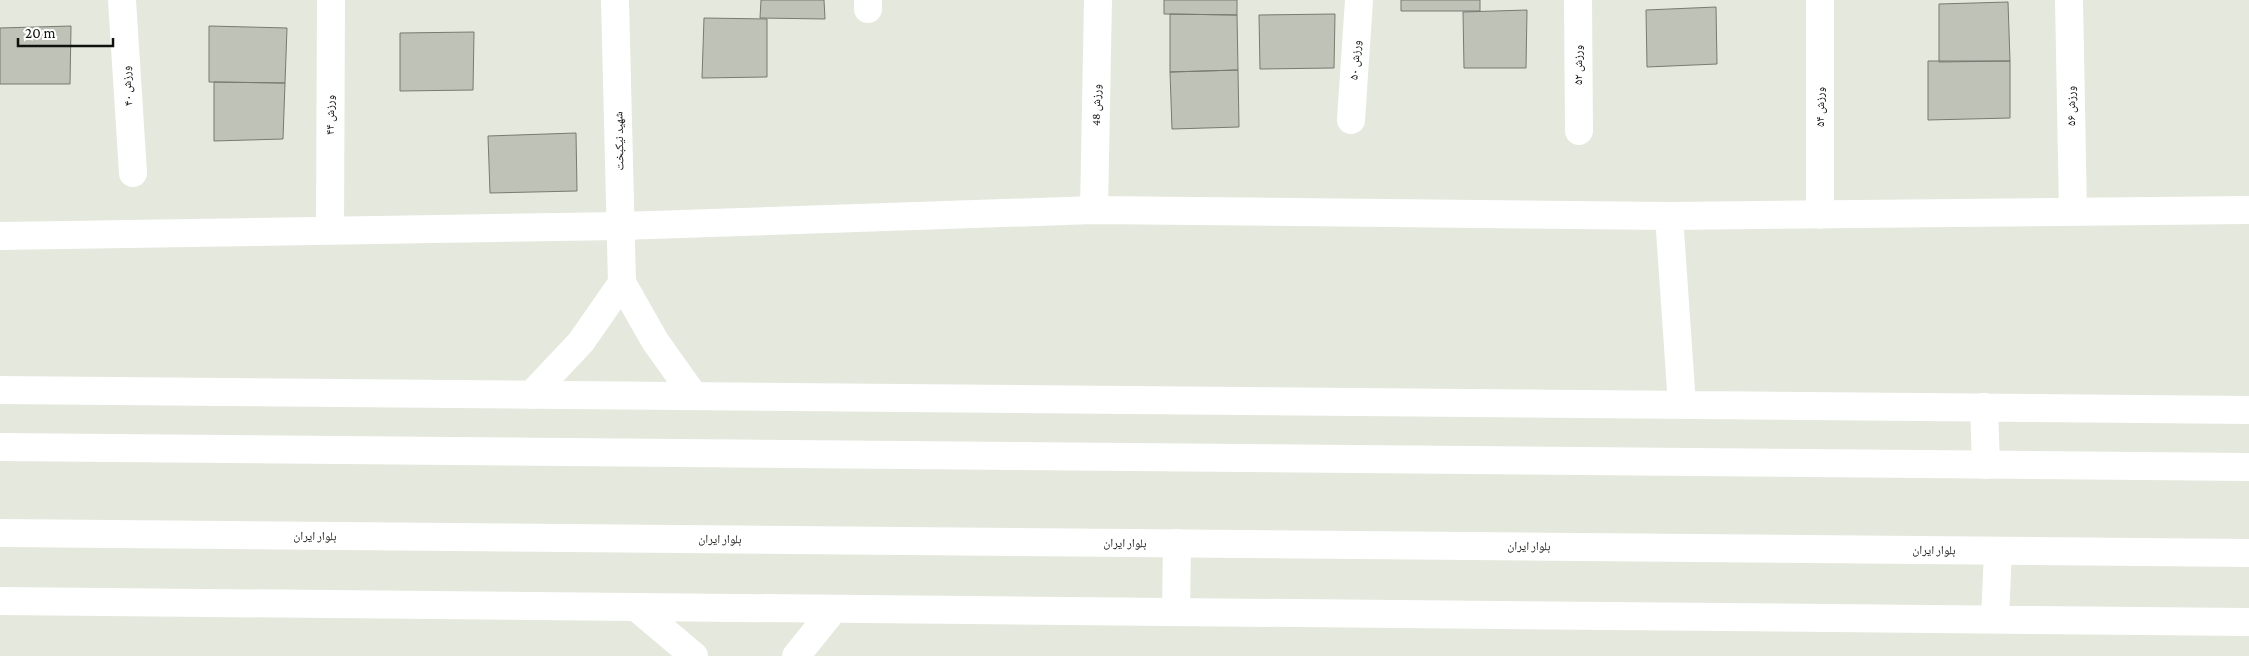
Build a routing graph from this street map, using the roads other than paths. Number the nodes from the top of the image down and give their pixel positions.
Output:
1 (122, 0) edge
2 (331, 0) edge
3 (615, 0) edge
4 (1098, 0) edge
5 (1359, 0) edge
6 (1578, 0) edge
7 (1820, 0) edge
8 (2069, 0) edge
9 (1351, 120) dead end
10 (1579, 130) dead end
11 (133, 173) dead end
12 (1094, 210) junction
13 (2249, 210) edge
14 (2073, 212) junction
15 (1820, 215) junction
16 (1669, 216) junction
17 (621, 226) junction
18 (330, 230) junction
19 (0, 236) edge
20 (622, 282) junction
21 (0, 390) edge
22 (530, 395) junction
23 (694, 396) junction
24 (1682, 405) junction
25 (1984, 407) junction
26 (2249, 410) edge
27 (0, 447) edge
28 (1986, 464) junction
29 (2249, 467) edge
30 (0, 533) edge
31 (1177, 543) junction
32 (1998, 550) junction
33 (2249, 553) edge
34 (0, 601) edge
35 (636, 607) junction
36 (834, 609) junction
37 (1176, 612) junction
38 (1995, 620) junction
39 (2249, 622) edge
40 (694, 656) edge
41 (796, 656) edge

1 - 11 street, ورزش ۴۰
2 - 18 street, ورزش ۴۴
3 - 17 street, شهید نیکبخت
4 - 12 street, ورزش 48
5 - 9 street, ورزش ۵٠
6 - 10 street, ورزش ۵٢
7 - 15 street, ورزش ۵۴
8 - 14 street, ورزش ۵۶
12 - 16 street
12 - 17 street
13 - 14 street
14 - 15 street
15 - 16 street
16 - 24 street
17 - 18 street
17 - 20 street, شهید نیکبخت
18 - 19 street
20 - 22 street
20 - 23 street
21 - 22 street
22 - 23 street
23 - 24 street
24 - 25 street
25 - 26 street
25 - 28 street
27 - 28 street
28 - 29 street
30 - 31 street, بلوار ایران
31 - 32 street, بلوار ایران
31 - 37 street
32 - 33 street, بلوار ایران
32 - 38 street
34 - 35 street
35 - 36 street
35 - 40 street
36 - 37 street
36 - 41 street
37 - 38 street
38 - 39 street

